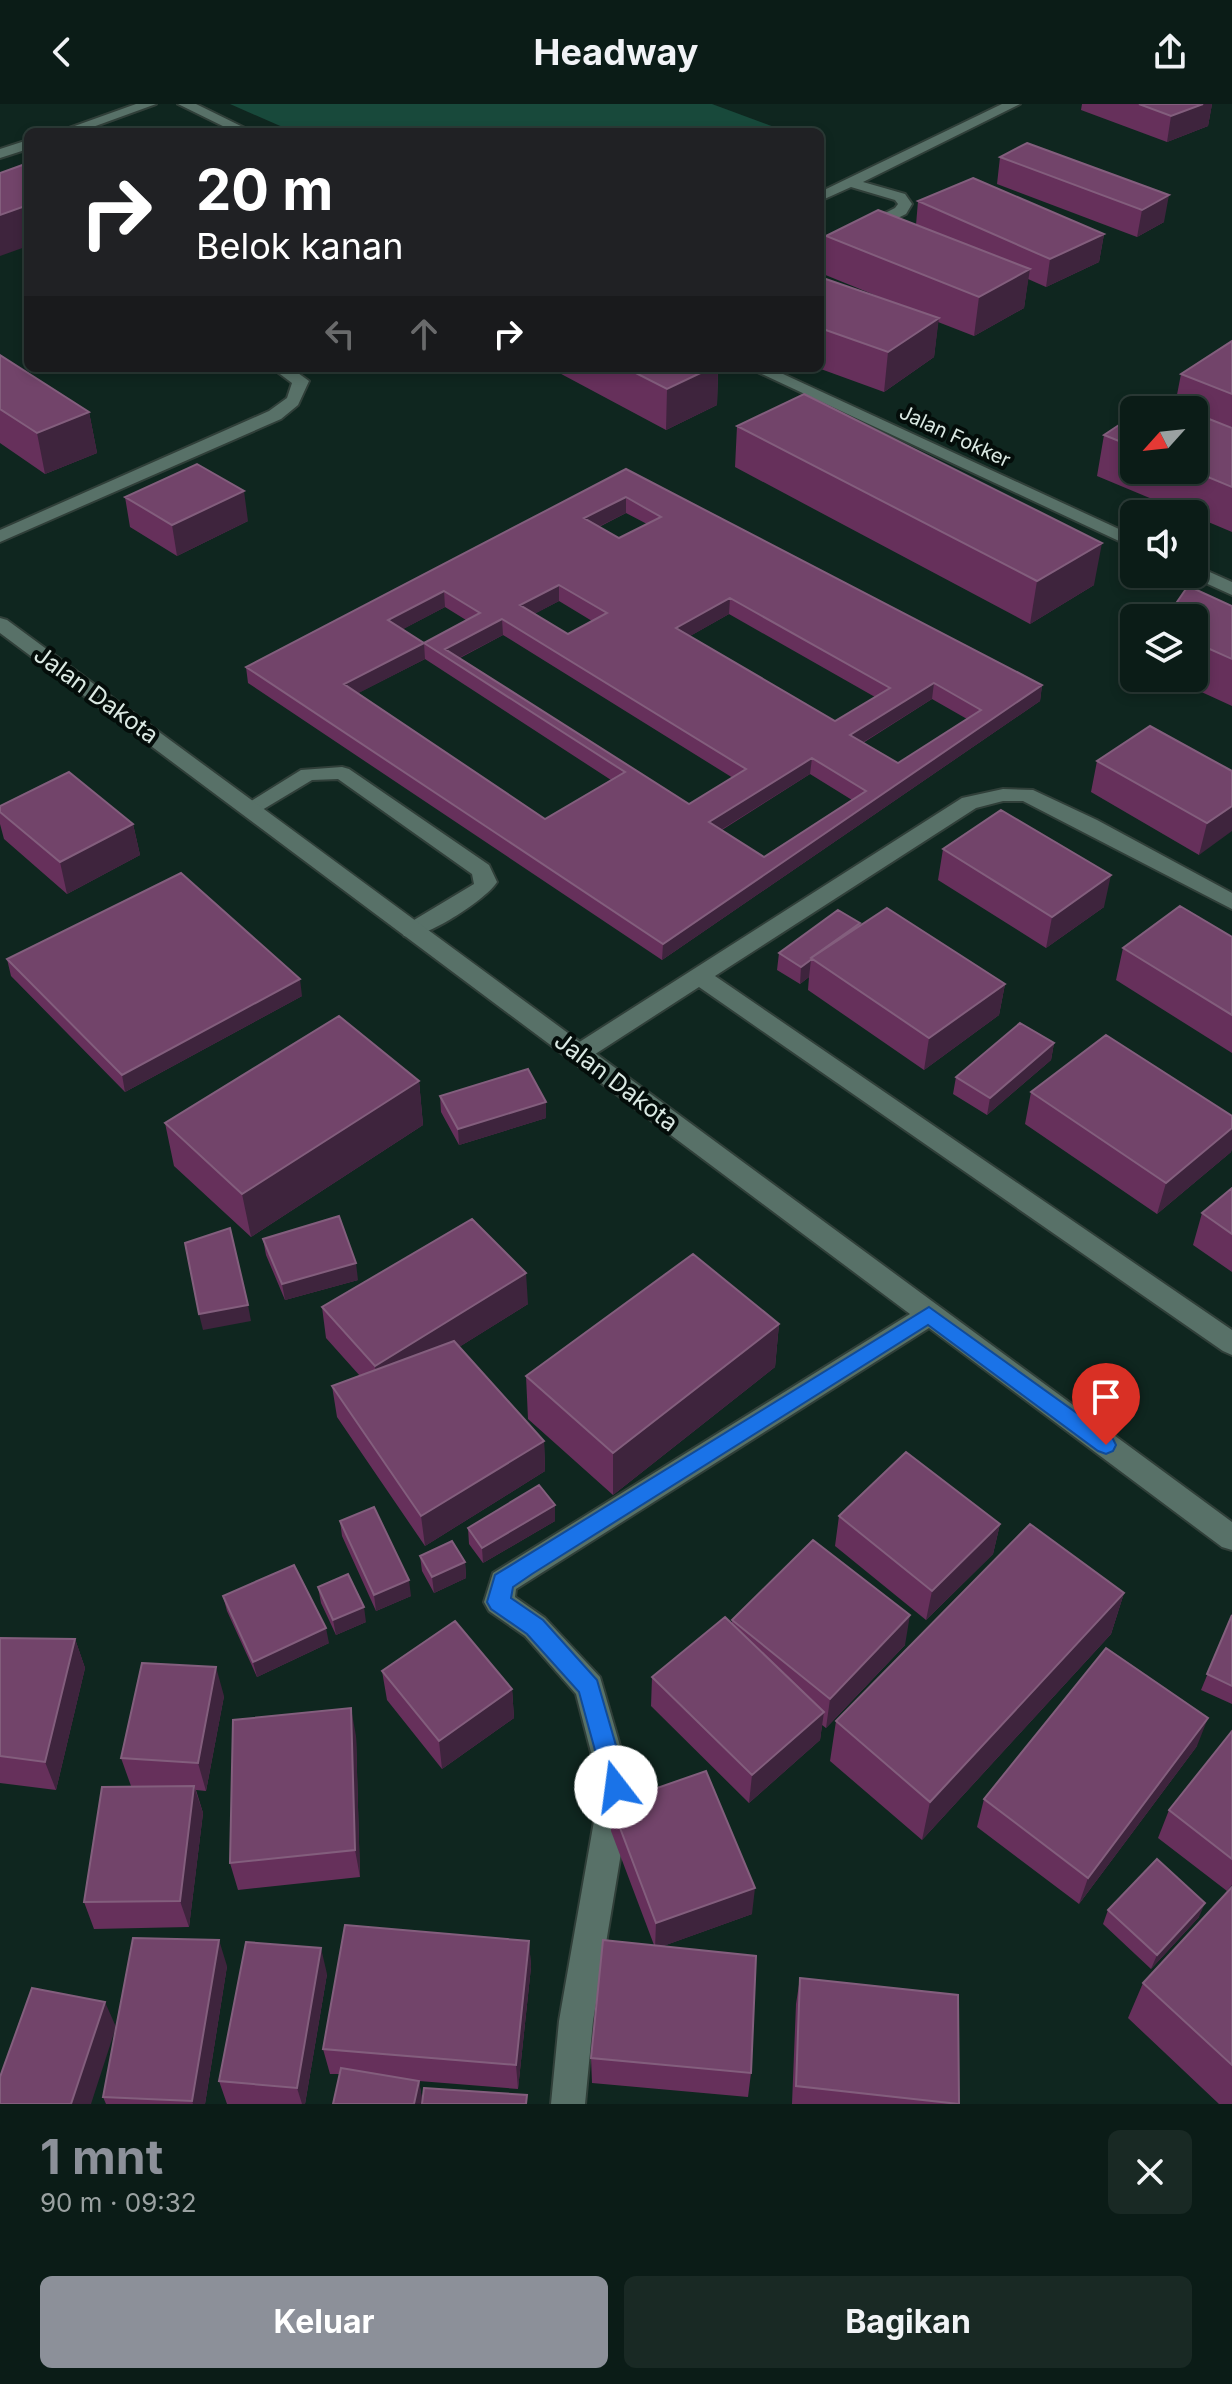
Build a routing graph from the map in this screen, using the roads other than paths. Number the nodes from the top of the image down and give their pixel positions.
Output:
1 (149, 104) edge
2 (185, 104) edge
3 (1013, 104) edge
4 (77, 128) edge
5 (237, 128) edge
6 (24, 145) edge
7 (0, 154) edge
8 (852, 183) junction
9 (824, 195) edge
10 (824, 250) edge
11 (286, 372) edge
12 (766, 372) edge
13 (0, 537) edge
14 (1120, 537) edge
15 (1208, 578) edge
16 (1232, 589) edge
17 (0, 624) edge
18 (250, 808) junction
19 (1232, 902) edge
20 (412, 931) junction
21 (699, 976) junction
22 (578, 1054) junction
23 (929, 1315) junction
24 (1232, 1344) edge
25 (1232, 1538) edge
26 (568, 2104) edge

1 - 4 street
2 - 5 street
3 - 8 street
6 - 7 street
8 - 9 street
8 - 10 street
11 - 13 street
12 - 14 street, Jalan Fokker
15 - 16 street
17 - 18 street, Jalan Dakota
18 - 20 street, Jalan Dakota
18 - 20 street
19 - 21 street
20 - 22 street, Jalan Dakota
21 - 22 street
21 - 24 street
22 - 23 street, Jalan Dakota
23 - 25 street, Jalan Dakota
23 - 26 street

